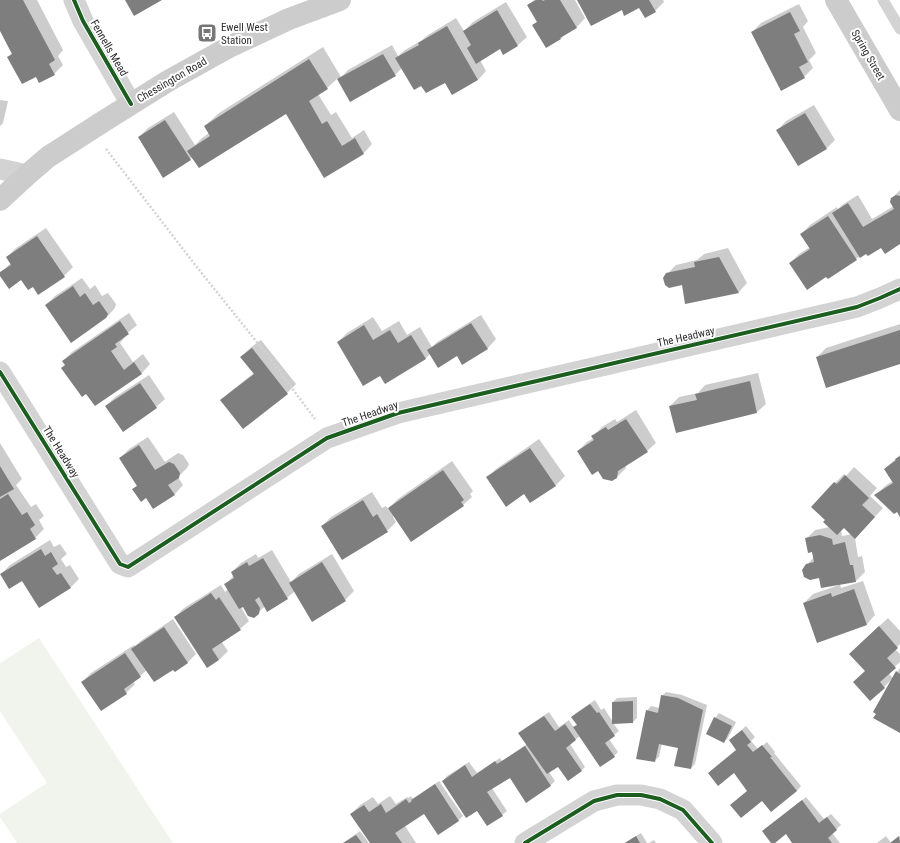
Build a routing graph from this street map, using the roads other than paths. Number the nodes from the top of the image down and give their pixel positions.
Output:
1 (74, 0) edge
2 (340, 0) edge
3 (836, 0) edge
4 (883, 0) edge
5 (900, 29) edge
6 (131, 104) junction
7 (900, 110) edge
8 (0, 169) edge
9 (27, 174) junction
10 (0, 200) edge
11 (900, 289) edge
12 (0, 372) edge
13 (525, 843) edge
14 (712, 843) edge

1 - 6 street, Fennells Mead
2 - 6 main road, Chessington Road
3 - 7 main road, Spring Street
4 - 5 lane
6 - 9 main road, Chessington Road
8 - 9 street
9 - 10 main road, Chessington Road
11 - 12 street, The Headway
13 - 14 street

